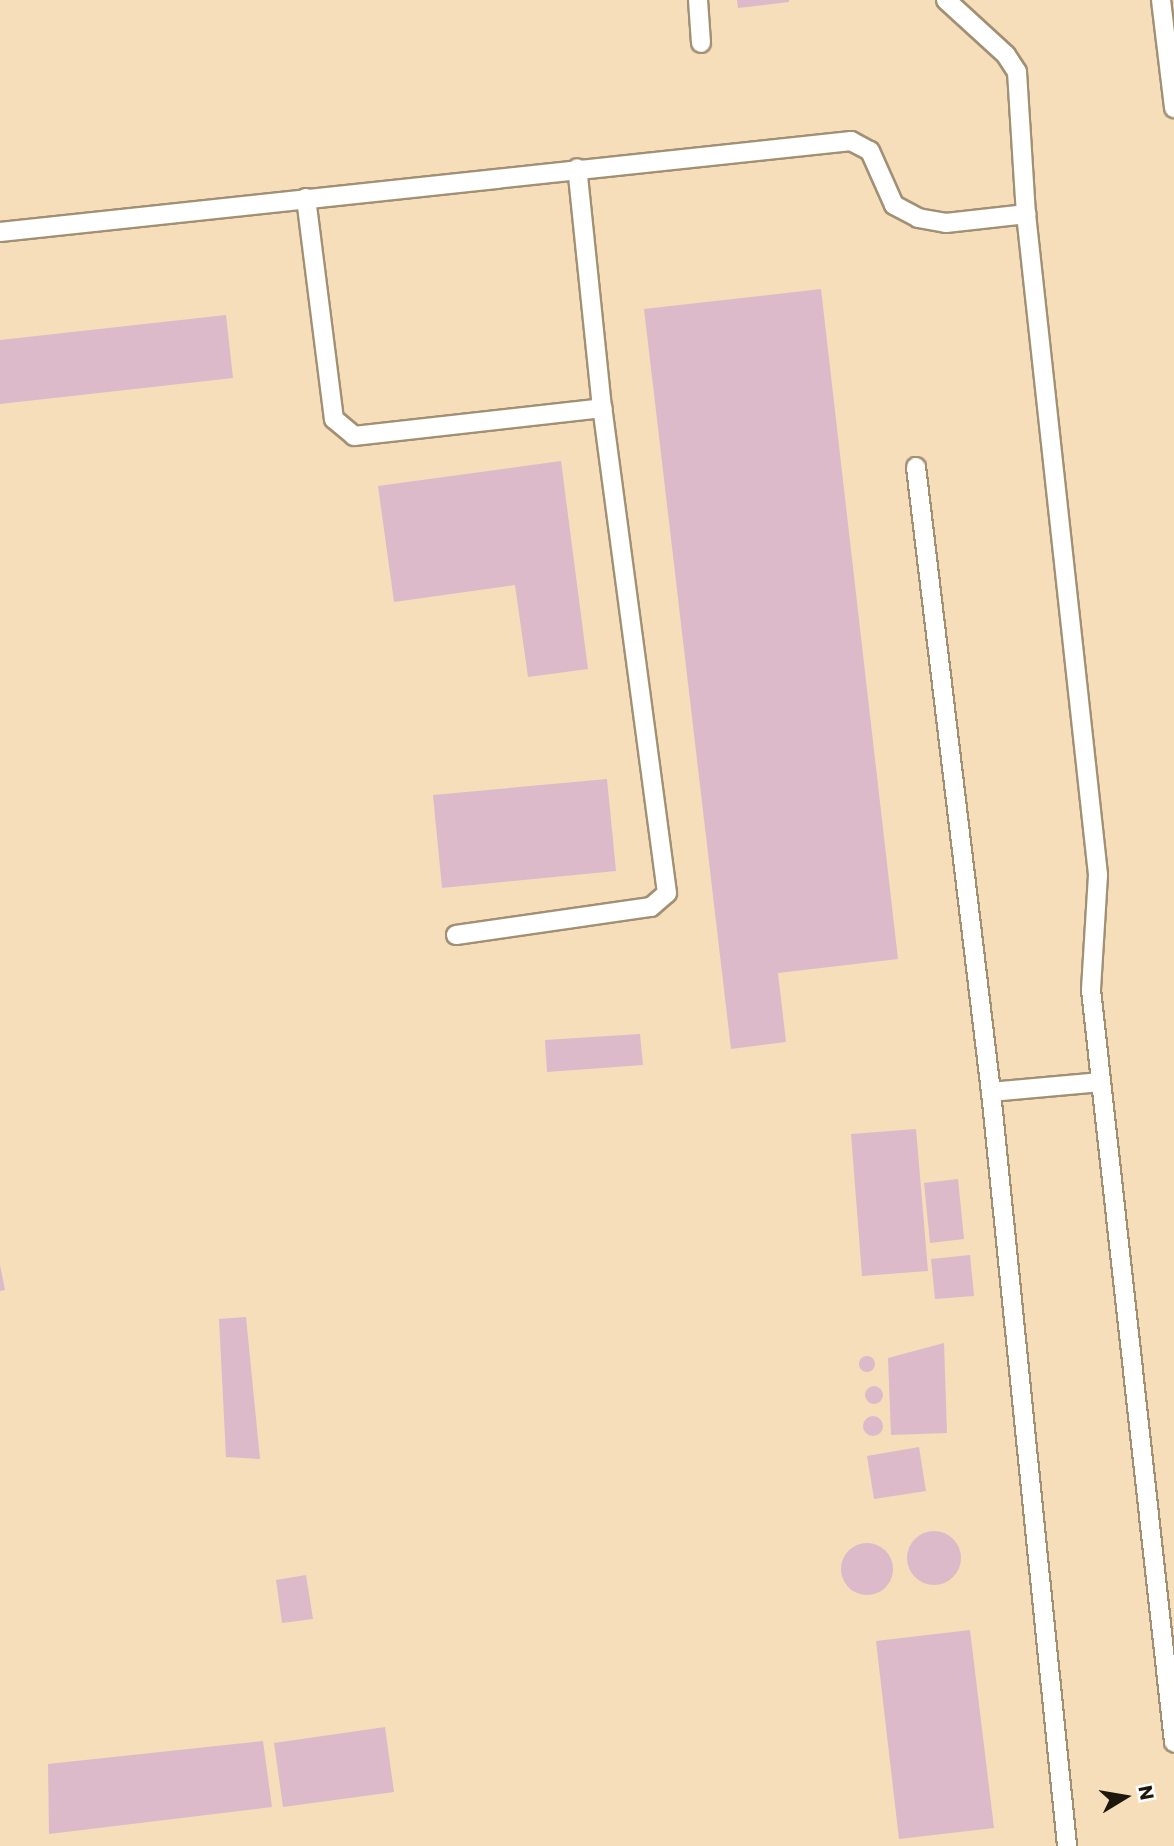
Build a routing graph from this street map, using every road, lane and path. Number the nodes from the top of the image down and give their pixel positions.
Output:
1 (698, 0) edge
2 (946, 0) edge
3 (1161, 0) edge
4 (701, 43) dead end
5 (1174, 108) edge
6 (577, 168) junction
7 (306, 198) junction
8 (1026, 214) junction
9 (0, 232) edge
10 (602, 408) junction
11 (916, 467) dead end
12 (456, 935) dead end
13 (1101, 1082) junction
14 (991, 1092) junction
15 (1174, 1742) edge
16 (1066, 1846) edge

1 - 4 lane
2 - 8 lane
3 - 5 lane
6 - 7 lane
6 - 8 lane
6 - 10 lane
7 - 9 lane
7 - 10 lane
8 - 13 lane
10 - 12 lane
11 - 14 lane
13 - 14 lane
13 - 15 lane
14 - 16 lane

